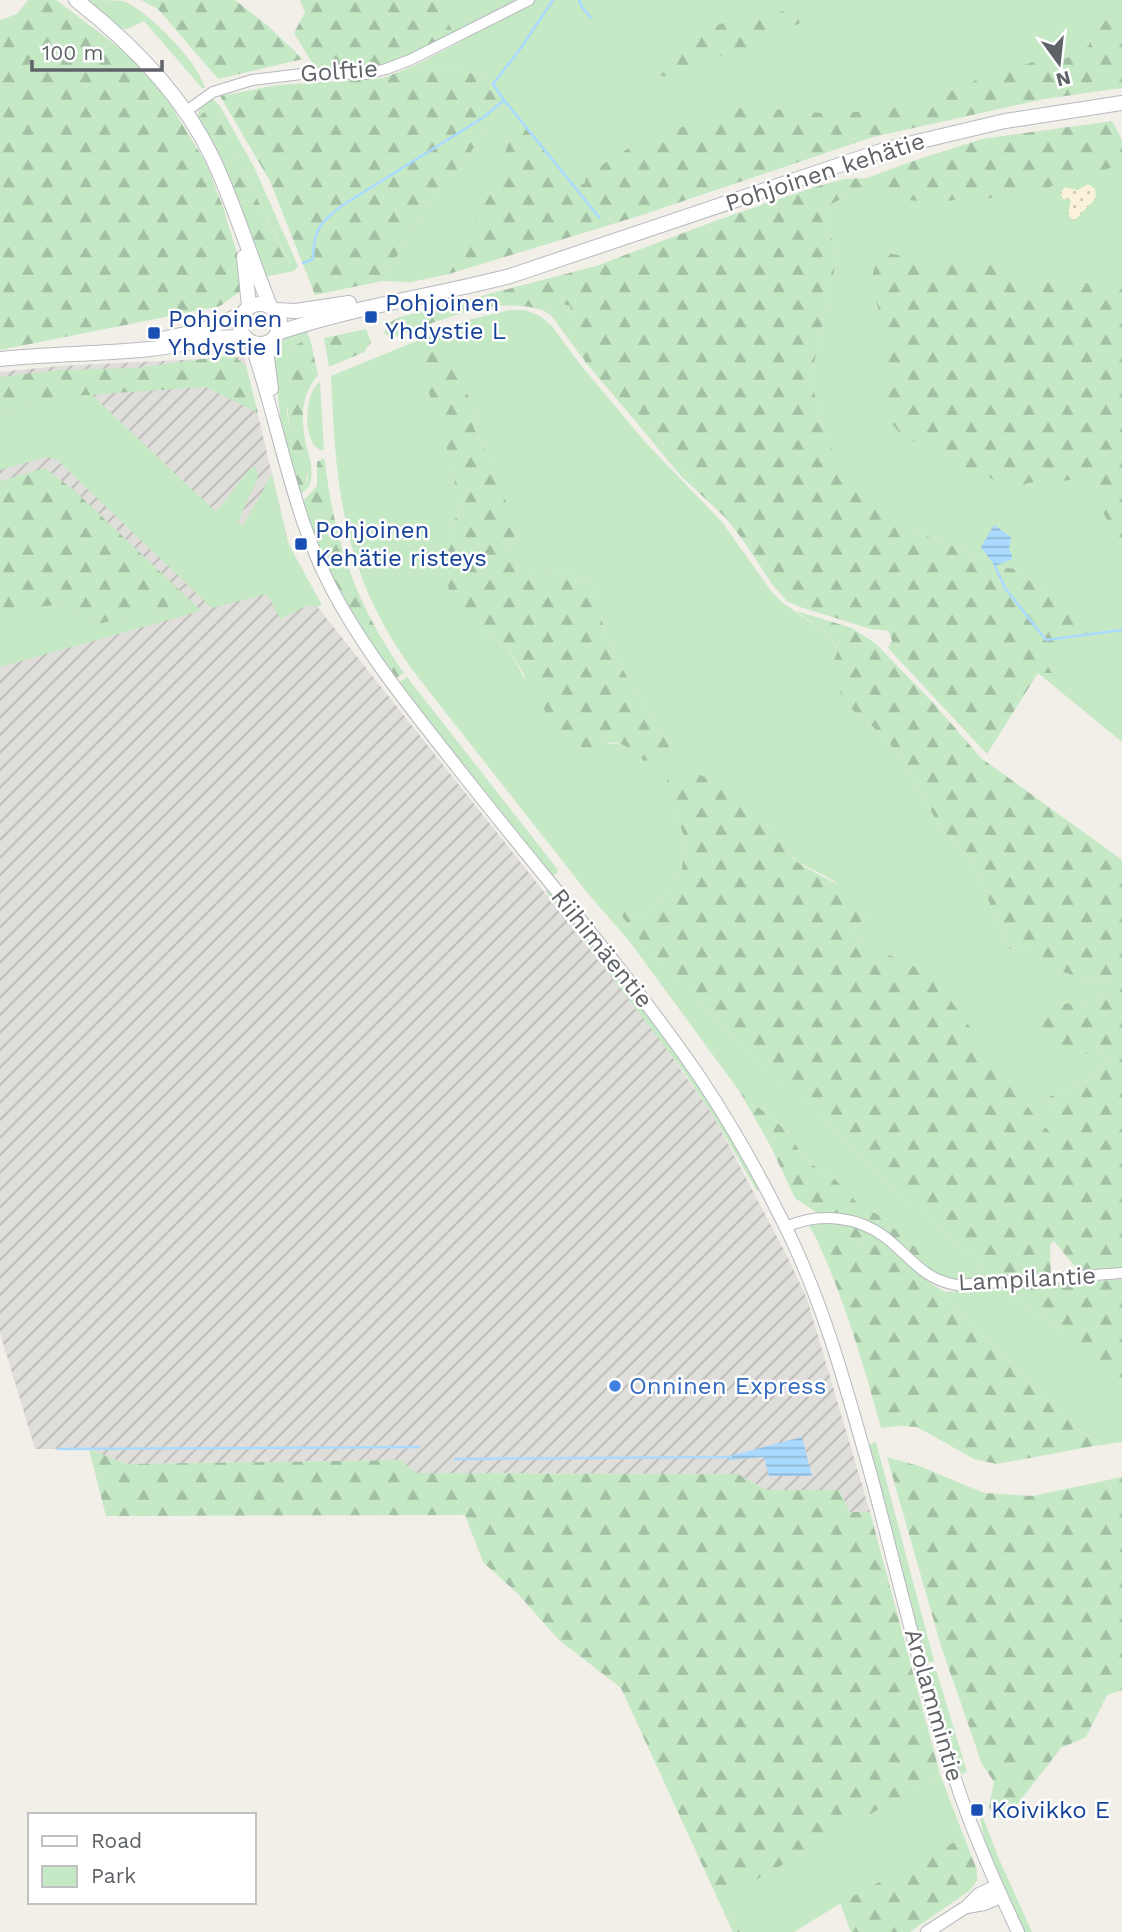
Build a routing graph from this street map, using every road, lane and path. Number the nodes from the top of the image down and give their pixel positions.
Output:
1 (76, 0) edge
2 (529, 0) edge
3 (1122, 103) edge
4 (185, 112) junction
5 (243, 239) junction
6 (536, 266) junction
7 (272, 308) junction
8 (245, 311) junction
9 (274, 336) junction
10 (248, 339) junction
11 (51, 355) junction
12 (0, 359) edge
13 (273, 414) junction
14 (786, 1227) junction
15 (1122, 1273) edge
16 (881, 1512) joint
17 (999, 1892) junction
18 (927, 1932) edge
19 (1018, 1932) edge

1 - 4 main road
2 - 4 street, Golftie
3 - 6 main road, Pohjoinen kehätie
4 - 5 main road
5 - 7 main road
5 - 8 main road
6 - 7 main road, Pohjoinen kehätie
6 - 9 main road, Pohjoinen kehätie
7 - 8 main road
7 - 9 main road
8 - 10 main road
8 - 11 main road
9 - 10 main road
9 - 13 street, Riihimäentie
10 - 11 main road
10 - 13 street, Riihimäentie
11 - 12 main road
13 - 14 street, Riihimäentie
14 - 15 street, Lampilantie
14 - 16 street, Riihimäentie
16 - 17 street, Arolammintie
17 - 18 street
17 - 19 street, Arolammintie

